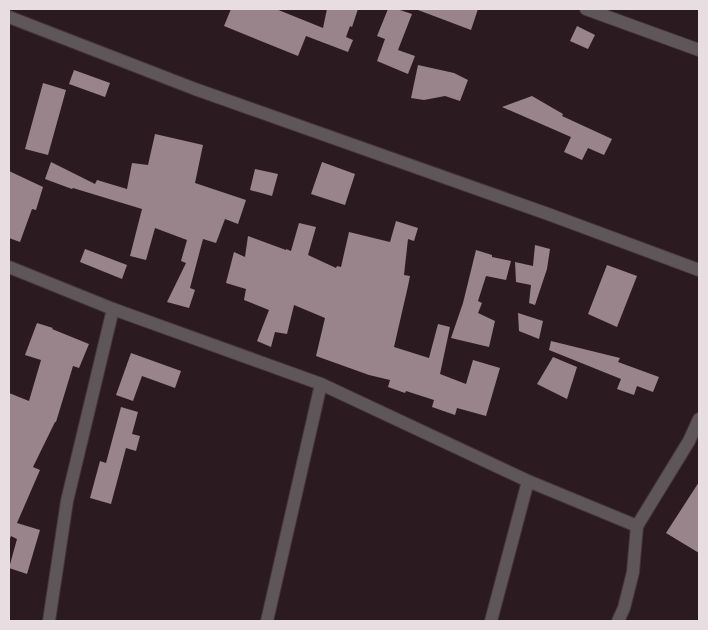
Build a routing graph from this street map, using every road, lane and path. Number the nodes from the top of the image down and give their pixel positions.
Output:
1 (586, 9) edge
2 (9, 17) edge
3 (699, 50) edge
4 (9, 267) edge
5 (699, 270) edge
6 (113, 309) junction
7 (321, 384) junction
8 (699, 419) edge
9 (528, 481) junction
10 (637, 526) junction
11 (49, 621) edge
12 (267, 621) edge
13 (491, 621) edge
14 (618, 621) edge

1 - 3 street
2 - 5 street
4 - 6 street
6 - 7 street
6 - 11 street
7 - 9 street
7 - 12 street
8 - 10 street
9 - 10 street
9 - 13 street
10 - 14 street

